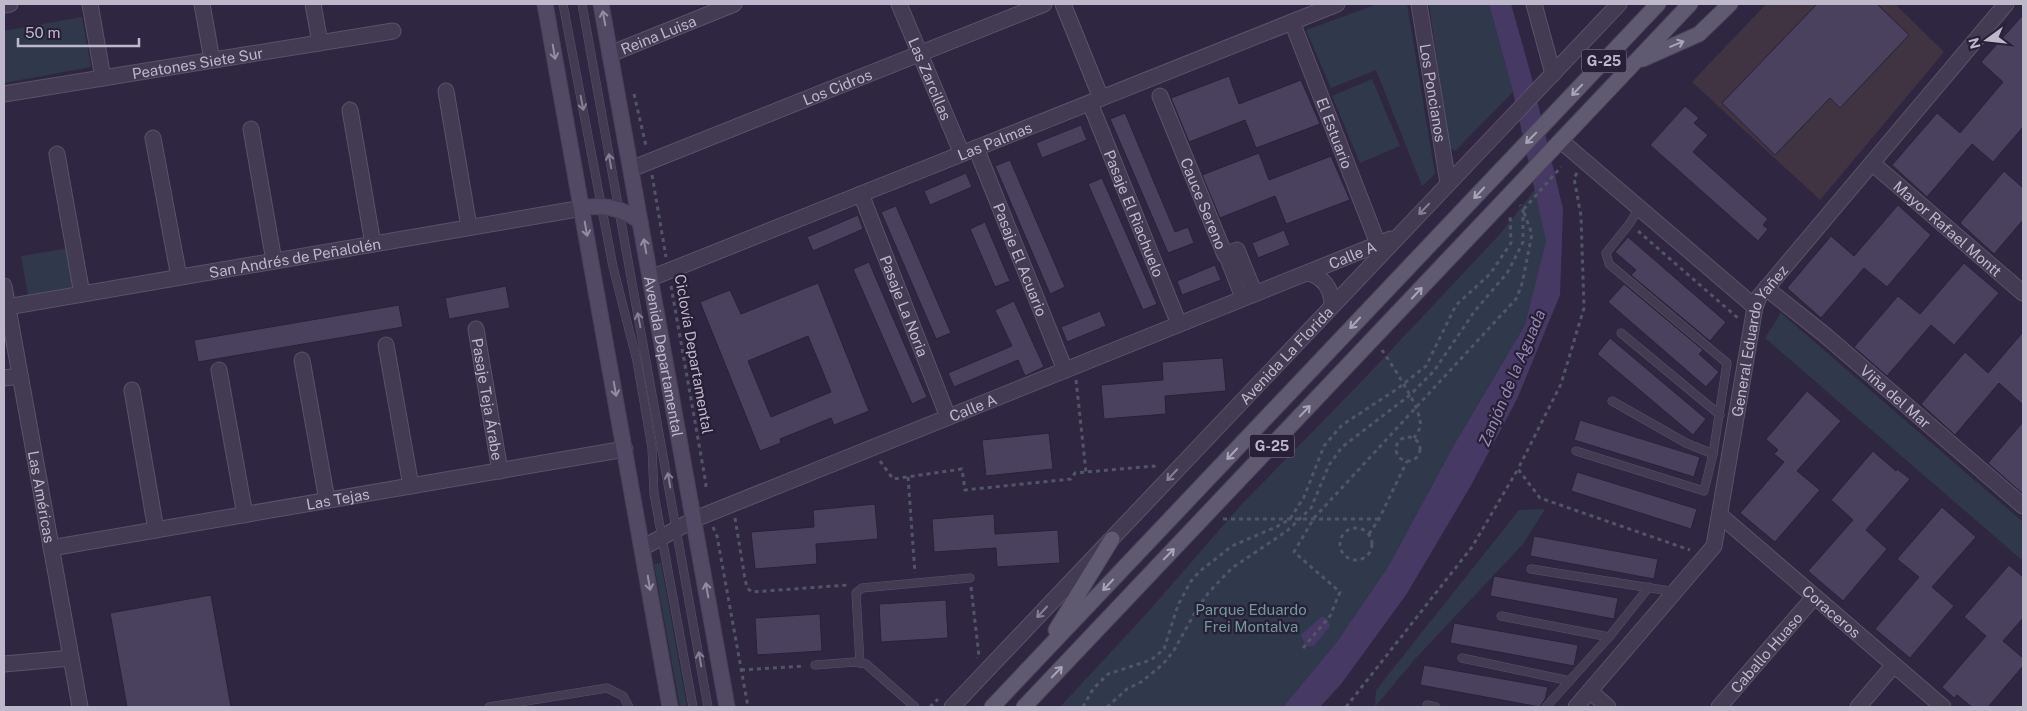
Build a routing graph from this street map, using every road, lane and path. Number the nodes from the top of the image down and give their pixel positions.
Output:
1 (10, 4) edge
2 (90, 4) edge
3 (202, 4) edge
4 (313, 4) edge
5 (545, 4) edge
6 (563, 4) edge
7 (582, 4) edge
8 (601, 4) edge
9 (734, 4) edge
10 (899, 4) edge
11 (1044, 4) edge
12 (1063, 4) edge
13 (1337, 4) edge
14 (1419, 4) edge
15 (1534, 4) edge
16 (1619, 4) edge
17 (1658, 4) edge
18 (1690, 4) edge
19 (1730, 4) edge
20 (2006, 4) edge
21 (4, 5) edge
22 (1292, 22) junction
23 (393, 31) dead end
24 (320, 42) junction
25 (610, 54) junction
26 (920, 54) junction
27 (212, 60) junction
28 (1633, 65) junction
29 (103, 78) junction
30 (1548, 79) junction
31 (633, 86) dead end
32 (446, 91) dead end
33 (4, 94) edge
34 (1160, 96) dead end
35 (1096, 100) junction
36 (350, 110) dead end
37 (251, 129) dead end
38 (153, 138) dead end
39 (1557, 145) junction
40 (969, 151) junction
41 (57, 154) dead end
42 (650, 162) junction
43 (1872, 163) junction
44 (1561, 167) dead end
45 (631, 170) junction
46 (1584, 179) dead end
47 (1448, 183) junction
48 (1514, 190) junction
49 (861, 194) junction
50 (602, 206) junction
51 (583, 208) junction
52 (1639, 208) junction
53 (619, 209) junction
54 (1523, 210) junction
55 (640, 221) junction
56 (1630, 223) junction
57 (469, 227) junction
58 (1398, 236) junction
59 (373, 244) junction
60 (1378, 244) junction
61 (274, 261) junction
62 (668, 271) junction
63 (1306, 273) junction
64 (179, 277) junction
65 (651, 278) junction
66 (4, 286) edge
67 (1766, 288) junction
68 (2023, 293) edge
69 (82, 294) junction
70 (1248, 296) junction
71 (1332, 305) junction
72 (8, 307) junction
73 (1754, 307) junction
74 (1741, 321) dead end
75 (1179, 324) junction
76 (476, 329) dead end
77 (1621, 333) dead end
78 (1374, 339) junction
79 (386, 345) dead end
80 (302, 360) dead end
81 (1070, 368) junction
82 (219, 370) dead end
83 (20, 376) junction
84 (4, 378) edge
85 (1404, 384) junction
86 (132, 390) dead end
87 (1410, 395) junction
88 (1612, 401) dead end
89 (1415, 408) junction
90 (1720, 414) junction
91 (948, 417) junction
92 (1414, 438) junction
93 (625, 449) junction
94 (1576, 451) dead end
95 (1713, 454) junction
96 (1407, 461) junction
97 (872, 464) dead end
98 (1518, 469) junction
99 (500, 471) junction
100 (1086, 472) junction
101 (908, 477) junction
102 (1170, 478) junction
103 (411, 486) junction
104 (327, 500) junction
105 (2023, 506) edge
106 (737, 511) junction
107 (710, 513) junction
108 (245, 515) junction
109 (1721, 516) junction
110 (1302, 518) junction
111 (1314, 518) junction
112 (694, 519) junction
113 (1202, 519) junction
114 (1290, 519) junction
115 (1379, 519) junction
116 (677, 528) junction
117 (156, 530) junction
118 (1368, 534) junction
119 (661, 537) junction
120 (1112, 539) junction
121 (51, 548) junction
122 (642, 548) junction
123 (1696, 552) dead end
124 (1531, 569) dead end
125 (970, 578) joint
126 (915, 583) junction
127 (1649, 587) junction
128 (859, 590) junction
129 (1676, 592) junction
130 (1814, 596) junction
131 (1501, 616) dead end
132 (1609, 637) junction
133 (1303, 648) dead end
134 (1041, 655) junction
135 (70, 658) junction
136 (1462, 658) dead end
137 (972, 662) dead end
138 (860, 663) junction
139 (4, 664) edge
140 (815, 665) joint
141 (1894, 665) junction
142 (741, 670) junction
143 (1570, 681) junction
144 (1590, 691) junction
145 (942, 694) dead end
146 (1427, 705) dead end
147 (80, 707) edge
148 (489, 707) edge
149 (629, 707) edge
150 (670, 707) edge
151 (693, 707) edge
152 (708, 707) edge
153 (727, 707) edge
154 (748, 707) edge
155 (915, 707) edge
156 (930, 707) edge
157 (952, 707) edge
158 (992, 707) edge
159 (1024, 707) edge
160 (1083, 707) edge
161 (1107, 707) edge
162 (1346, 707) edge
163 (1436, 707) edge
164 (1546, 707) edge
165 (1576, 707) edge
166 (1608, 707) edge
167 (1719, 707) edge
168 (1858, 707) edge
169 (1943, 707) edge

1 - 21 street
2 - 29 street
3 - 27 street
4 - 24 street
5 -> 51 main road
6 -> 50 lane
53 -> 7 lane
25 -> 8 main road, Avenida Departamental
9 - 25 street, Reina Luisa
10 - 26 street, Las Zarcillas
11 - 26 street, Los Cidros
12 - 35 street, Pasaje El Riachuelo
13 - 22 street, Las Palmas
14 - 47 street, Los Poncianos
15 - 30 street
16 - 30 street, Avenida La Florida
17 -> 134 main road, Avenida La Florida / G-25
18 - 28 main road, G-25
28 -> 19 main road
20 - 43 street, General Eduardo Yañez
22 - 35 street, Las Palmas
22 - 60 street, El Estuario
23 - 24 street, Peatones Siete Sur
24 - 27 street, Peatones Siete Sur
25 - 45 main road, Avenida Departamental
26 - 40 street, Las Zarcillas
26 - 42 street, Los Cidros
27 - 29 street, Peatones Siete Sur
28 - 39 main road, G-25
29 - 33 street, Peatones Siete Sur
30 - 47 street, Avenida La Florida
31 - 42 path, Ciclovía Departamental
32 - 57 street
34 - 70 street, Cauce Sereno
35 - 40 street, Las Palmas
35 - 75 street, Pasaje El Riachuelo
36 - 59 street
37 - 61 street
38 - 64 street
39 - 48 main road, G-25
39 - 52 street
40 - 49 street, Las Palmas
40 - 81 street, Pasaje El Acuario
41 - 69 street
42 - 45 street, Los Cidros
42 - 62 path, Ciclovía Departamental
43 - 67 street, General Eduardo Yañez
43 - 68 street, Mayor Rafael Montt
44 - 54 path
45 - 55 main road, Avenida Departamental
46 - 98 path
47 -> 58 street, Avenida La Florida
48 - 54 path
78 -> 48 main road, G-25
48 - 85 path
49 - 62 street, Las Palmas
49 - 91 street, Pasaje La Noria
50 - 51 main road
50 - 53 main road
50 - 119 lane
51 - 57 street, San Andrés de Peñalolén
51 -> 93 main road
52 - 56 lane
52 - 73 street
53 - 55 main road
116 -> 53 lane
54 - 87 path
54 - 89 path
65 -> 55 main road, Avenida Departamental
56 - 74 path
56 - 90 lane
57 - 59 street, San Andrés de Peñalolén
58 - 60 street, Calle A
58 - 71 street, Avenida La Florida
59 - 61 street, San Andrés de Peñalolén
60 - 63 street, Calle A
61 - 64 street, San Andrés de Peñalolén
62 - 65 street, Las Palmas
62 - 107 path, Ciclovía Departamental
63 - 70 street, Calle A
63 - 71 street, Calle A
64 - 69 street, San Andrés de Peñalolén
65 - 112 main road, Avenida Departamental
66 - 72 street, Las Américas
67 - 73 street, General Eduardo Yañez
67 - 105 street, Viña del Mar
69 - 72 street, San Andrés de Peñalolén
70 - 75 street, Calle A
71 -> 102 street, Avenida La Florida
72 - 83 street, Las Américas
73 - 109 street, General Eduardo Yañez
75 - 81 street, Calle A
76 - 99 street, Pasaje Teja Árabe
77 - 90 lane
78 - 85 path
113 -> 78 main road, G-25
79 - 103 street
80 - 104 street
81 - 91 street, Calle A
81 - 100 path
82 - 108 street
83 - 84 street
83 - 121 street, Las Américas
85 - 87 path
85 - 114 path
86 - 117 street
87 - 89 path
87 - 110 path
88 - 95 lane
89 - 92 path
89 - 111 path
90 - 95 lane
91 - 106 street, Calle A
92 - 96 path
92 - 96 path
93 - 99 street, Las Tejas
93 - 122 main road
94 - 95 lane
96 - 115 path
97 - 101 path
98 - 123 path
98 - 162 path
99 - 103 street, Las Tejas
100 - 101 path
100 - 102 path
101 - 126 path
102 - 120 street, Avenida La Florida
103 - 104 street, Las Tejas
104 - 108 street, Las Tejas
106 - 107 street, Calle A
106 - 128 path
107 - 112 street, Calle A
107 - 142 path, Ciclovía Departamental
108 - 117 street, Las Tejas
109 - 129 street, General Eduardo Yañez
109 - 130 street, Coraceros
110 - 111 path
110 - 114 path
110 - 161 path
111 - 115 path
111 - 133 path
112 - 116 street, Calle A
153 -> 112 main road, Avenida Departamental
113 - 114 path
159 -> 113 main road, G-25
114 - 160 path
115 - 118 path
116 - 119 street, Calle A
152 -> 116 lane
117 - 121 street, Las Tejas
118 - 118 path
119 - 122 street, Calle A
119 - 151 lane
120 - 134 main road
120 -> 157 street, Avenida La Florida
121 - 135 street, Las Américas
122 -> 150 main road
124 - 127 lane
125 - 126 lane
125 - 137 path
126 - 128 lane
127 - 129 lane
127 - 132 lane
128 - 138 lane
129 - 144 street, General Eduardo Yañez
130 - 141 street, Coraceros
130 - 167 street, Caballo Huaso
131 - 132 lane
132 - 143 lane
134 - 158 main road, Avenida La Florida / G-25
135 - 139 street
135 - 147 street, Las Américas
136 - 143 lane
138 - 140 lane
138 - 155 lane
140 - 142 path
141 - 168 street
141 - 169 street, Coraceros
142 - 154 path, Ciclovía Departamental
143 - 164 lane
144 - 165 street, General Eduardo Yañez
144 - 166 street
145 - 156 path
146 - 163 lane
148 - 149 lane

